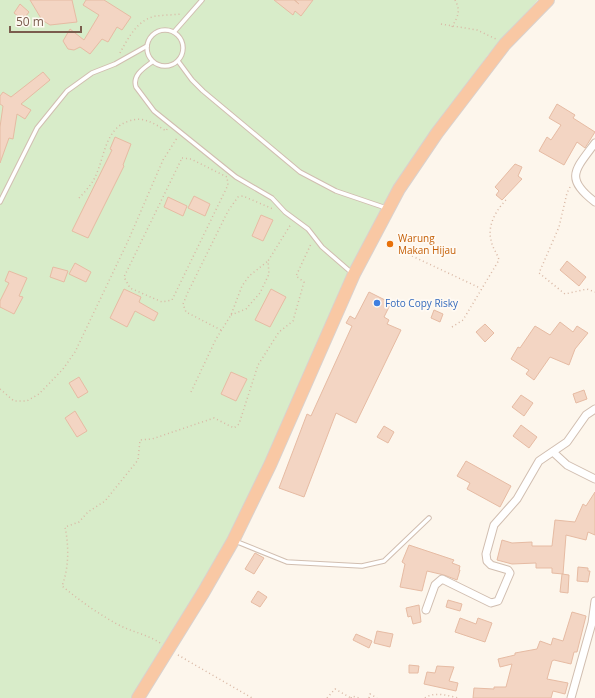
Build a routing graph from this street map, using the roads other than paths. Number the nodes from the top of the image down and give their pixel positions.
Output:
1 (202, 0) edge
2 (548, 0) edge
3 (174, 32) junction
4 (147, 46) junction
5 (178, 61) junction
6 (152, 62) junction
7 (595, 144) edge
8 (0, 202) edge
9 (595, 202) edge
10 (389, 209) junction
11 (354, 274) junction
12 (595, 409) edge
13 (553, 452) junction
14 (595, 479) edge
15 (429, 518) dead end
16 (232, 541) junction
17 (595, 601) edge
18 (426, 610) dead end
19 (594, 624) edge
20 (138, 698) edge
21 (571, 698) edge

1 - 3 lane
2 - 10 highway
3 - 4 lane
3 - 5 lane
4 - 6 lane
4 - 8 lane
5 - 6 lane
5 - 10 lane
6 - 11 lane
7 - 9 street
10 - 11 highway
11 - 16 highway
12 - 13 street
13 - 14 street
13 - 18 street
15 - 16 lane
16 - 20 highway
17 - 19 street
19 - 21 street

